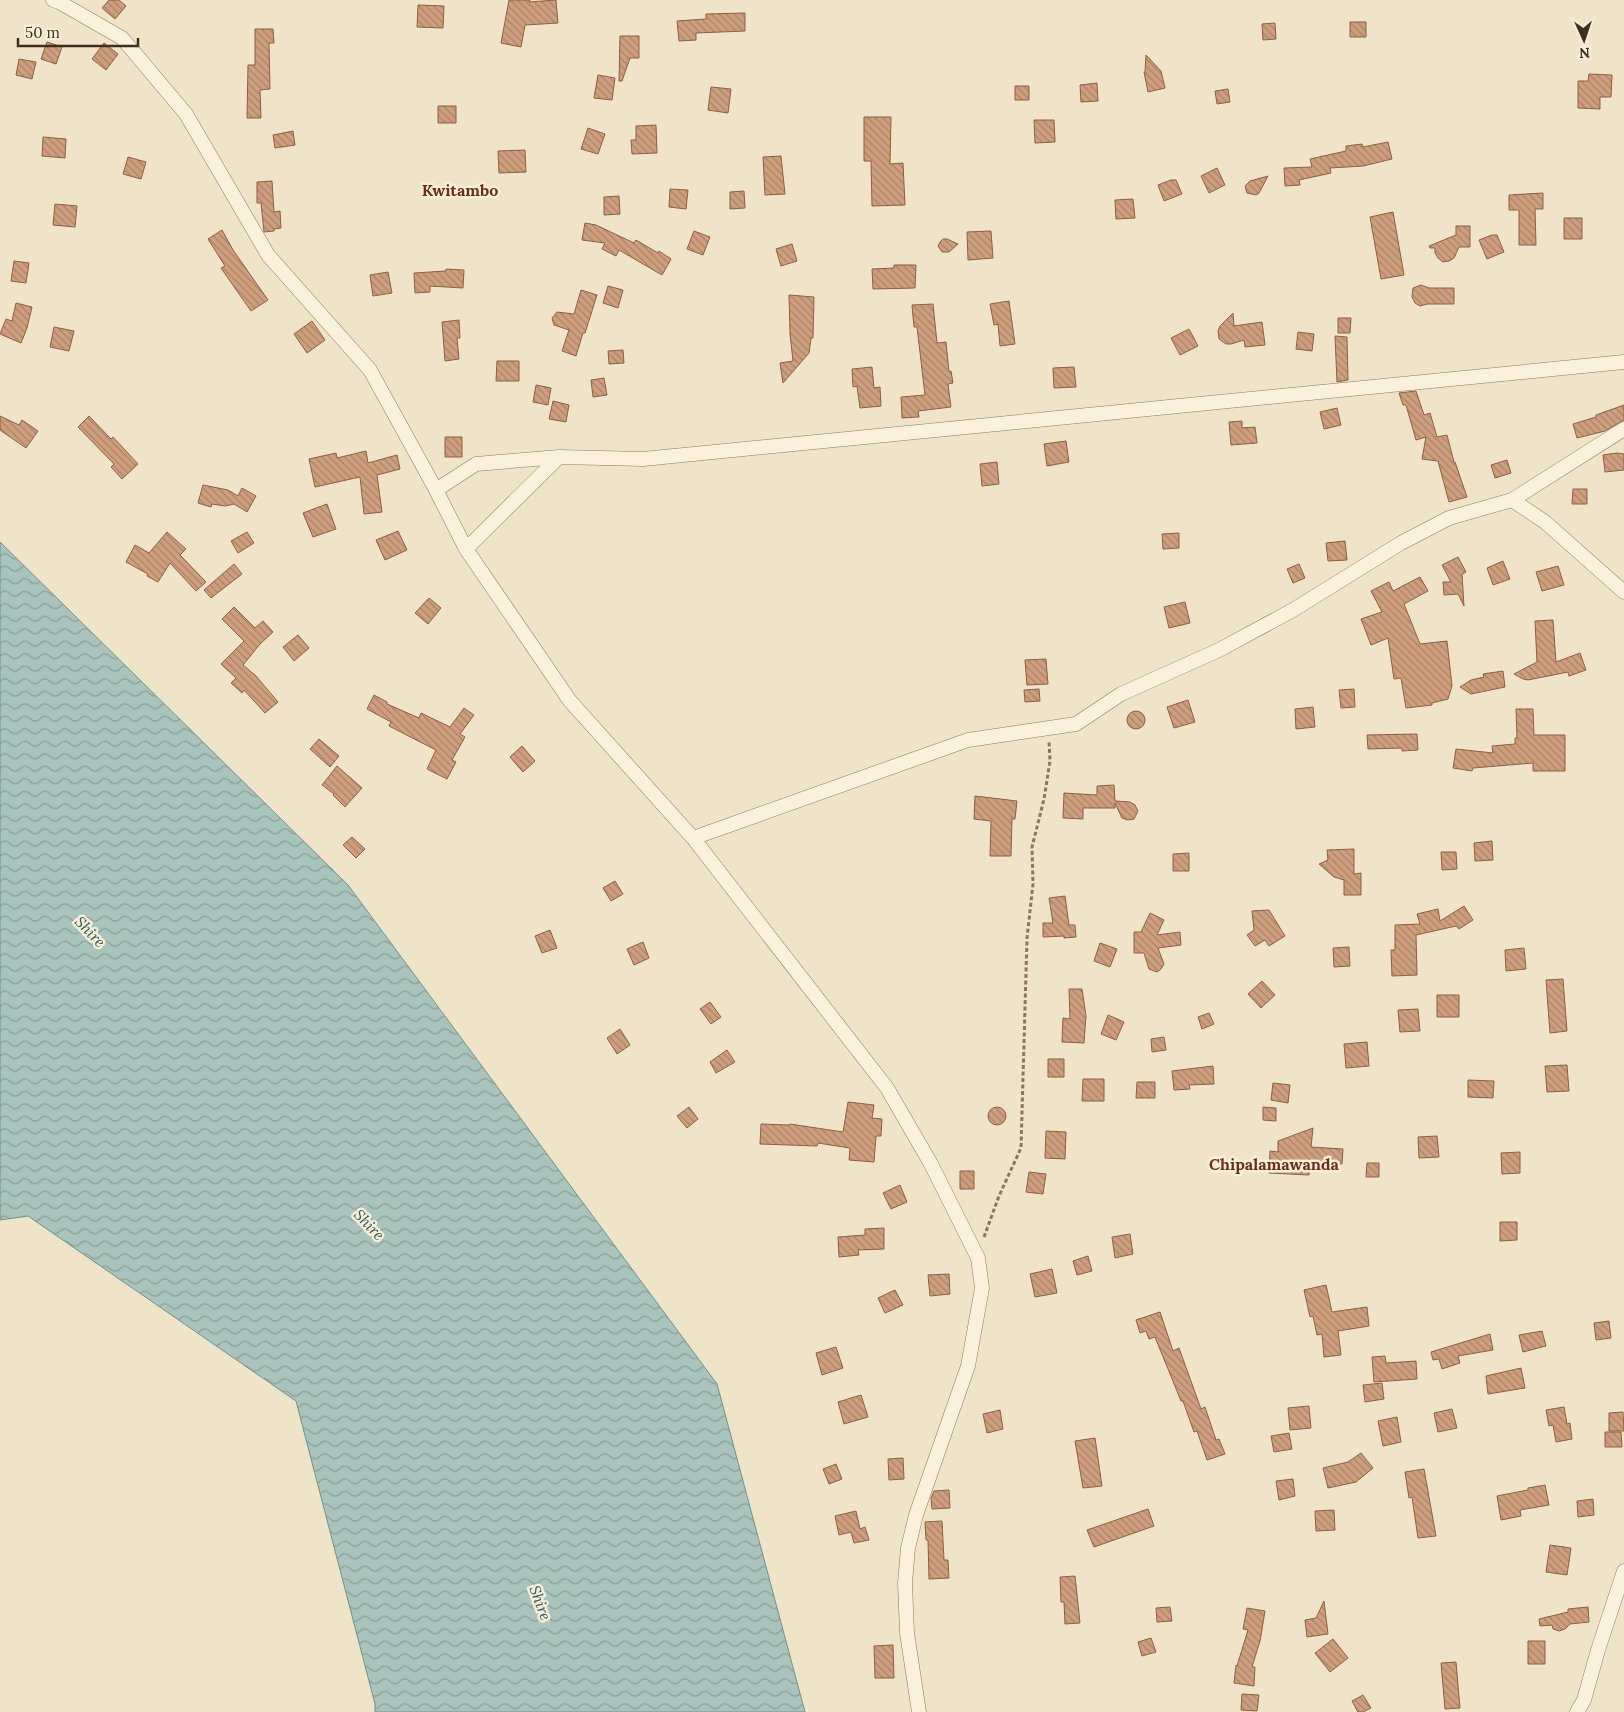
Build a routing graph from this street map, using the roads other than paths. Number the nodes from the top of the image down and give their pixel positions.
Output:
1 (53, 0) edge
2 (1624, 362) edge
3 (1624, 429) edge
4 (559, 457) junction
5 (436, 490) junction
6 (1512, 500) junction
7 (466, 549) junction
8 (1624, 592) edge
9 (693, 838) junction
10 (1624, 1571) edge
11 (919, 1712) edge
12 (1577, 1712) edge

1 - 5 street
2 - 4 street
3 - 6 street
4 - 5 street
4 - 7 street
5 - 7 street
6 - 8 street
6 - 9 street
7 - 9 street
9 - 11 street
10 - 12 street

